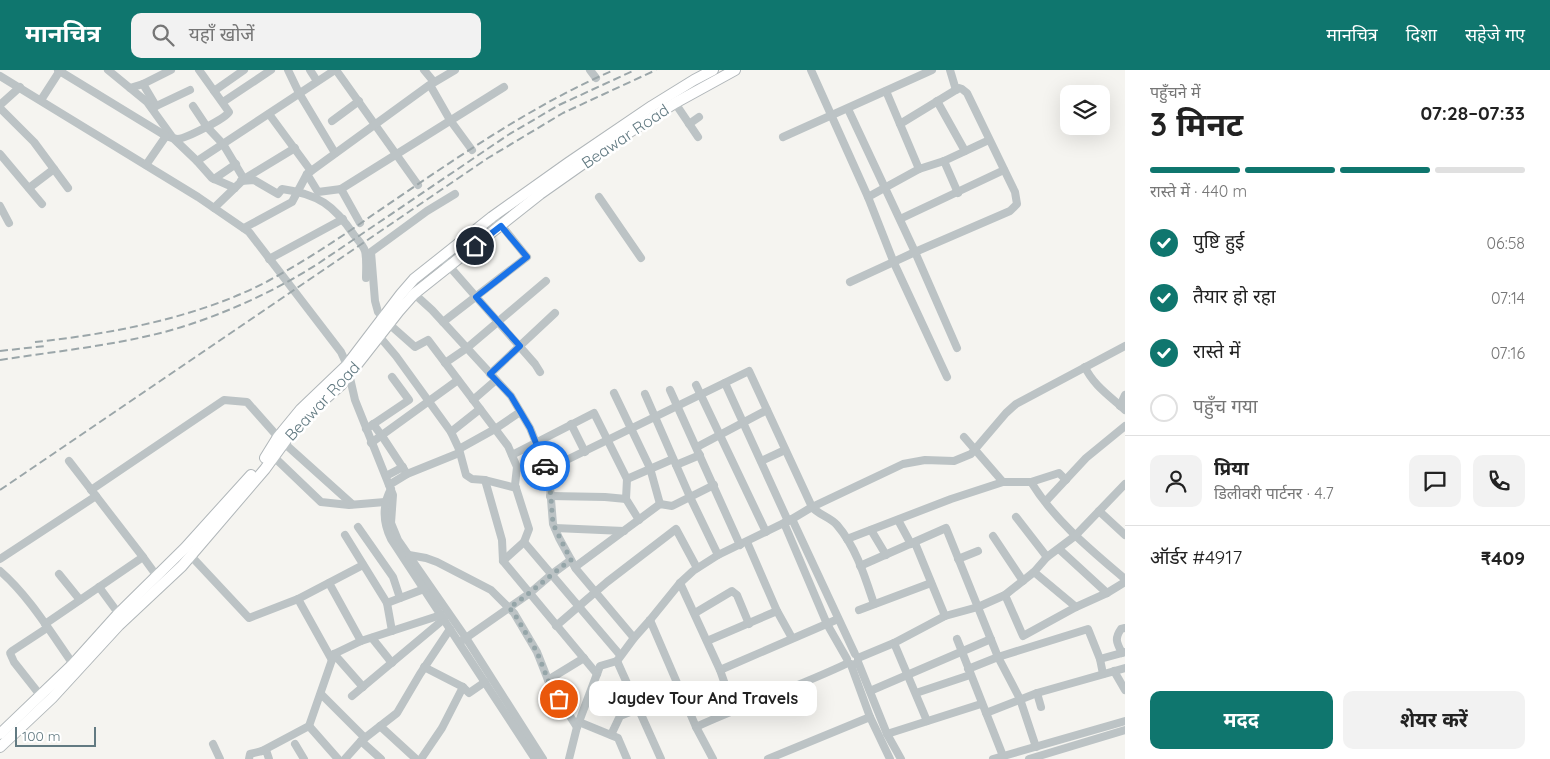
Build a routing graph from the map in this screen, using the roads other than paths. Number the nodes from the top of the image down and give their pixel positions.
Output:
1 (108, 70) edge
2 (171, 70) edge
3 (199, 70) edge
4 (244, 70) edge
5 (271, 70) edge
6 (288, 70) edge
7 (310, 70) edge
8 (335, 70) edge
9 (424, 70) edge
10 (456, 70) edge
11 (590, 70) edge
12 (713, 70) edge
13 (735, 70) edge
14 (811, 70) edge
15 (932, 70) edge
16 (950, 70) edge
17 (59, 71) edge
18 (0, 76) edge
19 (596, 78) dead end
20 (317, 82) junction
21 (432, 83) junction
22 (143, 84) junction
23 (20, 87) junction
24 (504, 87) dead end
25 (130, 88) junction
26 (190, 90) dead end
27 (956, 90) junction
28 (214, 91) junction
29 (886, 91) junction
30 (299, 93) junction
31 (41, 100) junction
32 (359, 101) junction
33 (223, 102) junction
34 (937, 102) junction
35 (675, 103) junction
36 (0, 106) edge
37 (192, 106) dead end
38 (154, 107) junction
39 (848, 108) junction
40 (654, 110) junction
41 (269, 114) junction
42 (831, 115) junction
43 (699, 117) dead end
44 (450, 120) junction
45 (332, 121) dead end
46 (376, 124) junction
47 (688, 124) junction
48 (900, 124) junction
49 (207, 127) junction
50 (169, 137) junction
51 (698, 137) dead end
52 (784, 137) dead end
53 (989, 140) junction
54 (223, 144) junction
55 (295, 148) junction
56 (472, 150) dead end
57 (965, 151) junction
58 (335, 153) junction
59 (0, 154) edge
60 (398, 155) junction
61 (197, 161) junction
62 (944, 161) junction
63 (236, 164) junction
64 (146, 165) junction
65 (54, 169) junction
66 (919, 169) junction
67 (1004, 170) junction
68 (309, 172) junction
69 (214, 179) junction
70 (243, 180) junction
71 (418, 184) dead end
72 (29, 188) junction
73 (68, 188) dead end
74 (235, 188) junction
75 (885, 188) junction
76 (341, 189) junction
77 (298, 191) junction
78 (958, 192) junction
79 (455, 194) dead end
80 (599, 197) dead end
81 (868, 197) junction
82 (42, 204) dead end
83 (0, 206) edge
84 (214, 208) junction
85 (492, 217) junction
86 (900, 219) junction
87 (343, 220) junction
88 (9, 223) dead end
89 (360, 223) dead end
90 (501, 226) junction
91 (244, 228) junction
92 (915, 252) junction
93 (269, 258) junction
94 (442, 258) junction
95 (641, 258) dead end
96 (894, 263) junction
97 (449, 266) junction
98 (366, 278) dead end
99 (546, 282) dead end
100 (850, 282) dead end
101 (410, 291) junction
102 (476, 297) junction
103 (555, 313) dead end
104 (386, 321) junction
105 (443, 322) junction
106 (498, 322) junction
107 (379, 336) junction
108 (520, 346) junction
109 (1125, 346) edge
110 (467, 348) junction
111 (958, 348) dead end
112 (445, 363) junction
113 (1085, 367) junction
114 (348, 370) junction
115 (540, 372) dead end
116 (490, 374) junction
117 (946, 377) dead end
118 (392, 378) dead end
119 (458, 380) junction
120 (496, 380) junction
121 (725, 383) junction
122 (696, 385) dead end
123 (670, 390) dead end
124 (614, 393) dead end
125 (644, 394) dead end
126 (700, 394) junction
127 (1125, 395) edge
128 (473, 400) junction
129 (430, 402) junction
130 (678, 406) junction
131 (1122, 408) edge
132 (480, 409) junction
133 (767, 410) junction
134 (520, 412) junction
135 (655, 417) junction
136 (743, 422) junction
137 (373, 424) junction
138 (571, 424) junction
139 (1125, 426) edge
140 (366, 429) junction
141 (495, 429) junction
142 (631, 429) junction
143 (451, 432) junction
144 (720, 435) junction
145 (382, 436) junction
146 (964, 437) dead end
147 (281, 440) junction
148 (608, 440) junction
149 (536, 443) junction
150 (371, 444) junction
151 (975, 449) junction
152 (785, 450) junction
153 (459, 451) junction
154 (698, 451) junction
155 (585, 452) junction
156 (512, 455) junction
157 (274, 457) junction
158 (761, 461) junction
159 (69, 462) dead end
160 (674, 462) junction
161 (650, 468) junction
162 (546, 470) junction
163 (405, 471) junction
164 (386, 476) junction
165 (627, 479) junction
166 (485, 480) junction
167 (1066, 480) junction
168 (1003, 482) junction
169 (1032, 482) junction
170 (714, 485) junction
171 (1124, 486) edge
172 (390, 487) junction
173 (516, 488) junction
174 (94, 493) junction
175 (550, 496) junction
176 (690, 497) junction
177 (626, 499) junction
178 (385, 502) junction
179 (1046, 502) junction
180 (352, 504) junction
181 (660, 504) junction
182 (812, 507) junction
183 (1099, 511) junction
184 (1016, 517) dead end
185 (638, 520) junction
186 (898, 520) junction
187 (788, 521) junction
188 (358, 527) dead end
189 (555, 528) junction
190 (871, 530) junction
191 (624, 531) junction
192 (766, 532) junction
193 (345, 535) dead end
194 (1125, 535) edge
195 (993, 536) dead end
196 (1075, 536) junction
197 (847, 539) junction
198 (524, 542) junction
199 (743, 544) junction
200 (913, 544) junction
201 (1059, 549) junction
202 (978, 551) dead end
203 (808, 552) junction
204 (409, 555) junction
205 (718, 555) junction
206 (886, 555) junction
207 (192, 556) junction
208 (142, 557) junction
209 (1047, 557) junction
210 (0, 559) edge
211 (958, 559) junction
212 (503, 561) junction
213 (573, 563) junction
214 (363, 565) junction
215 (860, 566) junction
216 (697, 568) junction
217 (0, 571) edge
218 (805, 572) junction
219 (1034, 572) junction
220 (59, 574) dead end
221 (552, 574) junction
222 (160, 580) junction
223 (1023, 580) junction
224 (1125, 581) edge
225 (329, 583) junction
226 (680, 583) junction
227 (931, 583) junction
228 (98, 588) junction
229 (424, 589) junction
230 (596, 591) junction
231 (530, 593) junction
232 (1107, 593) junction
233 (1005, 596) junction
234 (400, 598) junction
235 (298, 599) junction
236 (80, 600) junction
237 (386, 603) junction
238 (874, 604) junction
239 (579, 606) junction
240 (978, 607) junction
241 (1076, 607) junction
242 (509, 608) junction
243 (859, 610) dead end
244 (777, 611) junction
245 (695, 613) junction
246 (944, 616) junction
247 (121, 617) junction
248 (443, 617) junction
249 (838, 619) junction
250 (650, 620) junction
251 (749, 624) junction
252 (827, 624) junction
253 (46, 626) junction
254 (556, 626) junction
255 (1125, 628) edge
256 (450, 629) junction
257 (392, 631) junction
258 (372, 638) junction
259 (634, 638) junction
260 (792, 638) junction
261 (957, 639) dead end
262 (991, 639) junction
263 (462, 640) junction
264 (361, 641) junction
265 (707, 641) junction
266 (894, 643) junction
267 (962, 652) junction
268 (1123, 652) edge
269 (333, 657) junction
270 (998, 657) junction
271 (584, 658) junction
272 (618, 658) junction
273 (1100, 659) junction
274 (853, 660) junction
275 (392, 663) junction
276 (73, 664) junction
277 (424, 667) junction
278 (1125, 668) edge
279 (720, 670) junction
280 (1114, 671) junction
281 (969, 672) junction
282 (598, 674) junction
283 (908, 674) junction
284 (1103, 674) junction
285 (548, 680) junction
286 (485, 682) junction
287 (1124, 685) edge
288 (363, 687) junction
289 (464, 687) junction
290 (870, 691) junction
291 (680, 692) junction
292 (916, 693) junction
293 (1037, 693) junction
294 (321, 694) junction
295 (40, 695) junction
296 (352, 696) dead end
297 (1020, 699) junction
298 (981, 704) junction
299 (1041, 707) dead end
300 (639, 709) junction
301 (734, 710) junction
302 (986, 713) junction
303 (870, 717) junction
304 (927, 721) junction
305 (1125, 721) edge
306 (578, 724) junction
307 (309, 726) junction
308 (380, 726) junction
309 (696, 727) junction
310 (1125, 730) edge
311 (0, 734) edge
312 (887, 734) junction
313 (611, 735) junction
314 (363, 740) junction
315 (213, 744) dead end
316 (295, 744) dead end
317 (0, 747) edge
318 (1036, 747) junction
319 (262, 751) junction
320 (1003, 756) junction
321 (347, 758) edge
322 (220, 759) edge
323 (249, 759) edge
324 (269, 759) edge
325 (304, 759) edge
326 (338, 759) edge
327 (380, 759) edge
328 (416, 759) edge
329 (421, 759) edge
330 (535, 759) edge
331 (543, 759) edge
332 (569, 759) edge
333 (627, 759) edge
334 (661, 759) edge
335 (712, 759) edge
336 (768, 759) edge
337 (890, 759) edge
338 (901, 759) edge
339 (993, 759) edge
340 (1029, 759) edge

1 - 25 street
2 - 22 street
3 - 28 street
4 - 28 street
5 - 33 street
6 - 30 street
7 - 20 street
8 - 20 street
8 - 32 street
9 - 21 street
10 - 21 street
11 - 19 street
12 - 40 main road, Beawar Road
13 - 35 main road, Beawar Road
14 - 42 street
15 - 29 street
16 - 27 street
17 - 31 street
17 - 50 street
18 - 23 street
20 - 30 street
21 - 44 street
21 - 46 street
22 - 25 street
22 - 38 street
23 - 31 street
23 - 36 street
24 - 44 street
25 - 38 street
26 - 38 street
27 - 34 street
27 - 53 street
28 - 33 street
29 - 39 street
29 - 48 street
30 - 41 street
30 - 58 street
31 - 64 street
32 - 45 street
32 - 46 street
33 - 49 street
34 - 48 street
34 - 57 street
35 - 40 main road, Beawar Road
35 - 47 street
36 - 65 street
37 - 49 street
38 - 50 street
39 - 42 street
39 - 75 street
40 - 85 main road, Beawar Road
40 - 90 main road, Beawar Road
41 - 54 street
41 - 55 street
42 - 52 street
42 - 81 street
43 - 47 street
44 - 56 street
44 - 60 street
46 - 58 street
46 - 60 street
47 - 51 street
48 - 66 street
49 - 50 street
49 - 54 street
50 - 61 street
50 - 64 street
53 - 57 street
53 - 67 street
54 - 61 street
54 - 63 street
55 - 68 street
55 - 70 street
57 - 62 street
58 - 68 street
59 - 72 street
60 - 71 street
60 - 76 street
61 - 69 street
62 - 66 street
62 - 78 street
63 - 69 street
63 - 70 street
64 - 84 street
65 - 72 street
65 - 73 street
66 - 75 street
67 - 78 street
67 - 92 street
68 - 76 street
68 - 77 street
69 - 74 street
70 - 74 street
70 - 77 street
72 - 82 street
74 - 84 street
75 - 81 street
75 - 86 street
76 - 89 street
77 - 87 street
77 - 91 street
78 - 86 street
79 - 104 street
80 - 95 street
81 - 96 street
83 - 88 street
84 - 91 street
85 - 90 street
85 - 94 main road, Beawar Road
86 - 92 street
87 - 93 street
87 - 98 street
90 - 97 main road, Beawar Road
90 - 102 street
91 - 93 street
92 - 96 street
92 - 111 street
93 - 114 street
94 - 97 street
94 - 101 main road, Beawar Road
96 - 100 street
96 - 117 street
97 - 101 main road, Beawar Road
97 - 102 street
99 - 106 street
101 - 104 main road, Beawar Road
101 - 105 street
102 - 105 street
102 - 106 street
103 - 108 street
104 - 107 main road, Beawar Road
104 - 112 street
104 - 114 main road, Beawar Road
105 - 110 street
106 - 108 street
106 - 110 street
107 - 114 main road, Beawar Road
107 - 129 street
108 - 115 street
108 - 116 street
109 - 113 street
110 - 112 street
110 - 116 street
112 - 119 street
113 - 131 street
113 - 151 street
114 - 140 street
114 - 147 main road, Beawar Road
116 - 120 street
118 - 137 street
119 - 128 street
119 - 129 street
120 - 128 street
120 - 134 street
121 - 126 street
121 - 133 street
121 - 136 street
122 - 126 street
123 - 130 street
124 - 142 street
125 - 135 street
126 - 130 street
126 - 144 street
127 - 131 street
128 - 132 street
129 - 143 street
129 - 145 street
130 - 135 street
130 - 154 street
132 - 141 street
132 - 143 street
133 - 136 street
133 - 152 street
134 - 141 street
134 - 149 street
135 - 142 street
135 - 160 street
136 - 144 street
136 - 158 street
137 - 140 street
137 - 145 street
138 - 148 street
138 - 149 street
138 - 155 street
139 - 167 street
140 - 150 street
141 - 153 street
141 - 156 street
142 - 148 street
142 - 161 street
143 - 153 street
144 - 154 street
144 - 192 street
145 - 150 street
145 - 163 street
146 - 151 street
147 - 157 main road, Beawar Road
147 - 174 street
147 - 180 street
147 - 222 main road, Beawar Road
148 - 155 street
148 - 165 street
149 - 156 street
149 - 162 street
150 - 164 street
151 - 168 street
151 - 182 street
152 - 158 street
152 - 182 street
153 - 163 street
153 - 166 street
154 - 160 street
154 - 170 street
155 - 162 street
156 - 173 street
157 - 180 street
157 - 207 main road, Beawar Road
158 - 187 street
159 - 174 street
160 - 161 street
160 - 176 street
161 - 165 street
161 - 181 street
162 - 175 street
163 - 164 street
163 - 172 street
164 - 172 street
165 - 177 street
166 - 173 street
166 - 212 street
167 - 169 street
167 - 179 street
168 - 169 street
168 - 186 street
169 - 179 street
170 - 176 street
170 - 199 street
171 - 183 street
172 - 178 street
172 - 204 street
173 - 198 street
174 - 208 street
174 - 210 street
175 - 177 street
175 - 189 street
176 - 181 street
176 - 205 street
177 - 185 street
178 - 180 street
178 - 229 street
179 - 196 street
181 - 185 street
182 - 187 street
182 - 197 street
183 - 194 street
183 - 196 street
184 - 209 street
185 - 191 street
186 - 190 street
186 - 200 street
187 - 192 street
187 - 203 street
187 - 218 street
188 - 234 street
189 - 191 street
189 - 213 street
190 - 197 street
190 - 206 street
191 - 213 street
192 - 199 street
193 - 214 street
195 - 223 street
196 - 201 street
196 - 224 street
197 - 215 street
198 - 212 street
198 - 221 street
199 - 205 street
199 - 244 street
200 - 206 street
200 - 211 street
200 - 227 street
201 - 209 street
201 - 232 street
202 - 211 street
203 - 218 street
203 - 249 street
204 - 242 street
204 - 263 street
205 - 216 street
206 - 215 street
207 - 222 main road, Beawar Road
207 - 235 street
208 - 222 street
208 - 228 street
209 - 219 street
211 - 240 street
212 - 231 street
213 - 221 street
213 - 230 street
214 - 225 street
214 - 237 street
215 - 238 street
216 - 226 street
216 - 230 street
217 - 253 street
218 - 252 street
219 - 223 street
219 - 241 street
220 - 236 street
221 - 231 street
221 - 239 street
222 - 247 main road, Beawar Road
223 - 233 street
224 - 232 street
225 - 235 street
225 - 264 street
226 - 245 street
226 - 250 street
227 - 238 street
227 - 246 street
228 - 236 street
228 - 247 street
229 - 234 street
229 - 248 street
230 - 239 street
230 - 259 street
231 - 242 street
231 - 254 street
232 - 241 street
233 - 240 street
233 - 241 street
234 - 237 street
235 - 269 street
236 - 253 street
237 - 257 street
238 - 243 street
239 - 254 street
239 - 272 street
240 - 246 street
240 - 262 street
242 - 263 street
242 - 285 street
244 - 251 street
244 - 260 street
245 - 251 street
245 - 265 street
246 - 266 street
247 - 276 main road, Beawar Road
247 - 317 main road, Beawar Road
248 - 256 street
248 - 257 street
248 - 275 street
249 - 252 street
249 - 274 street
250 - 259 street
250 - 291 street
251 - 265 street
252 - 260 street
252 - 274 street
253 - 276 street
253 - 295 street
254 - 271 street
255 - 268 street
256 - 263 street
256 - 277 street
257 - 258 street
258 - 264 street
258 - 275 street
259 - 272 street
260 - 279 street
261 - 267 street
262 - 267 street
262 - 270 street
263 - 286 street
263 - 331 street
264 - 269 street
265 - 279 street
266 - 274 street
266 - 283 street
267 - 281 street
267 - 283 street
268 - 273 street
269 - 288 street
269 - 294 street
270 - 273 street
270 - 281 street
270 - 297 street
271 - 282 street
271 - 285 street
272 - 282 street
272 - 300 street
273 - 284 street
274 - 290 street
274 - 301 street
274 - 303 street
275 - 288 street
276 - 295 main road, Beawar Road
277 - 289 street
277 - 308 street
278 - 280 street
279 - 301 street
280 - 284 street
280 - 287 street
281 - 292 street
281 - 298 street
282 - 306 street
283 - 290 street
283 - 292 street
284 - 293 street
285 - 306 street
286 - 289 street
286 - 330 street
288 - 296 street
289 - 329 street
290 - 312 street
291 - 300 street
291 - 309 street
292 - 304 street
293 - 297 street
293 - 299 street
294 - 307 street
294 - 314 street
295 - 311 main road, Beawar Road
297 - 302 street
297 - 318 street
298 - 302 street
298 - 304 street
300 - 313 street
300 - 334 street
301 - 309 street
302 - 320 street
303 - 336 street
303 - 337 street
304 - 312 street
305 - 318 street
306 - 313 street
306 - 332 street
307 - 319 street
307 - 326 street
308 - 314 street
308 - 328 street
309 - 335 street
310 - 340 street
312 - 338 street
313 - 333 street
314 - 321 street
314 - 327 street
315 - 322 street
316 - 325 street
318 - 320 street
319 - 323 street
319 - 324 street
320 - 339 street

